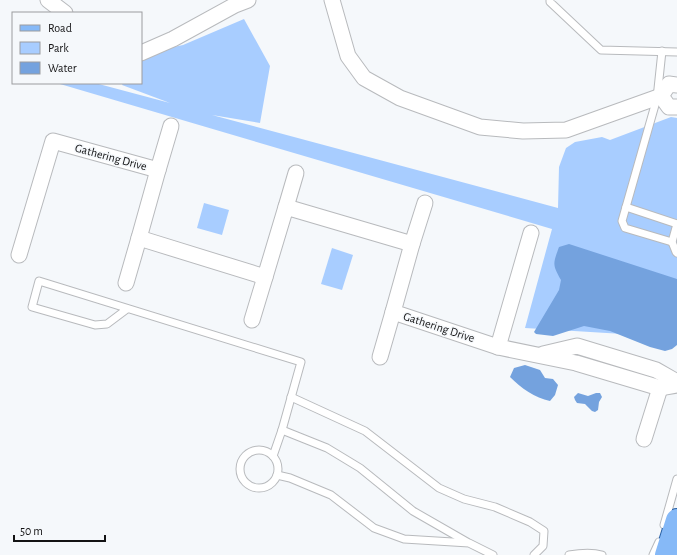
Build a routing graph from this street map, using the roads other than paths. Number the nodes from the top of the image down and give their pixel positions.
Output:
1 (248, 0) edge
2 (332, 0) edge
3 (550, 0) edge
4 (662, 51) junction
5 (677, 52) edge
6 (142, 53) edge
7 (677, 85) edge
8 (659, 97) junction
9 (677, 107) edge
10 (171, 126) dead end
11 (158, 170) junction
12 (296, 173) dead end
13 (425, 203) dead end
14 (286, 207) junction
15 (626, 207) junction
16 (677, 224) edge
17 (531, 233) dead end
18 (139, 238) junction
19 (672, 242) junction
20 (412, 244) junction
21 (677, 253) edge
22 (19, 255) dead end
23 (265, 277) junction
24 (126, 283) dead end
25 (127, 309) junction
26 (393, 312) junction
27 (252, 320) dead end
28 (498, 347) junction
29 (540, 355) junction
30 (380, 357) dead end
31 (677, 382) edge
32 (677, 385) edge
33 (660, 388) junction
34 (291, 397) junction
35 (282, 430) junction
36 (644, 439) dead end
37 (273, 456) junction
38 (277, 475) junction
39 (677, 479) edge
40 (667, 536) edge
41 (469, 543) junction
42 (493, 555) edge
43 (534, 555) edge
44 (569, 555) edge
45 (602, 555) edge
46 (653, 555) edge

1 - 6 street
2 - 8 street
3 - 4 lane
4 - 5 lane
4 - 8 lane
7 - 8 street
8 - 9 street
8 - 15 lane
10 - 11 street
11 - 18 street, Gathering Drive
11 - 22 street, Gathering Drive
12 - 14 street
13 - 20 street, Gathering Drive
14 - 20 street
14 - 23 street
15 - 16 lane
15 - 19 lane
16 - 19 lane
17 - 28 street
18 - 23 street
18 - 24 street, Gathering Drive
19 - 21 lane
20 - 26 street, Gathering Drive
23 - 27 street
25 - 25 lane
25 - 34 lane
26 - 28 street, Gathering Drive
26 - 30 street
28 - 29 street, Gathering Drive
29 - 31 street
29 - 33 street, Gathering Drive
32 - 33 street
33 - 36 street
34 - 35 lane
34 - 43 lane
35 - 37 lane
35 - 41 lane
37 - 38 lane
37 - 38 lane
38 - 41 lane
39 - 40 lane
40 - 46 lane
41 - 42 lane
44 - 45 lane

